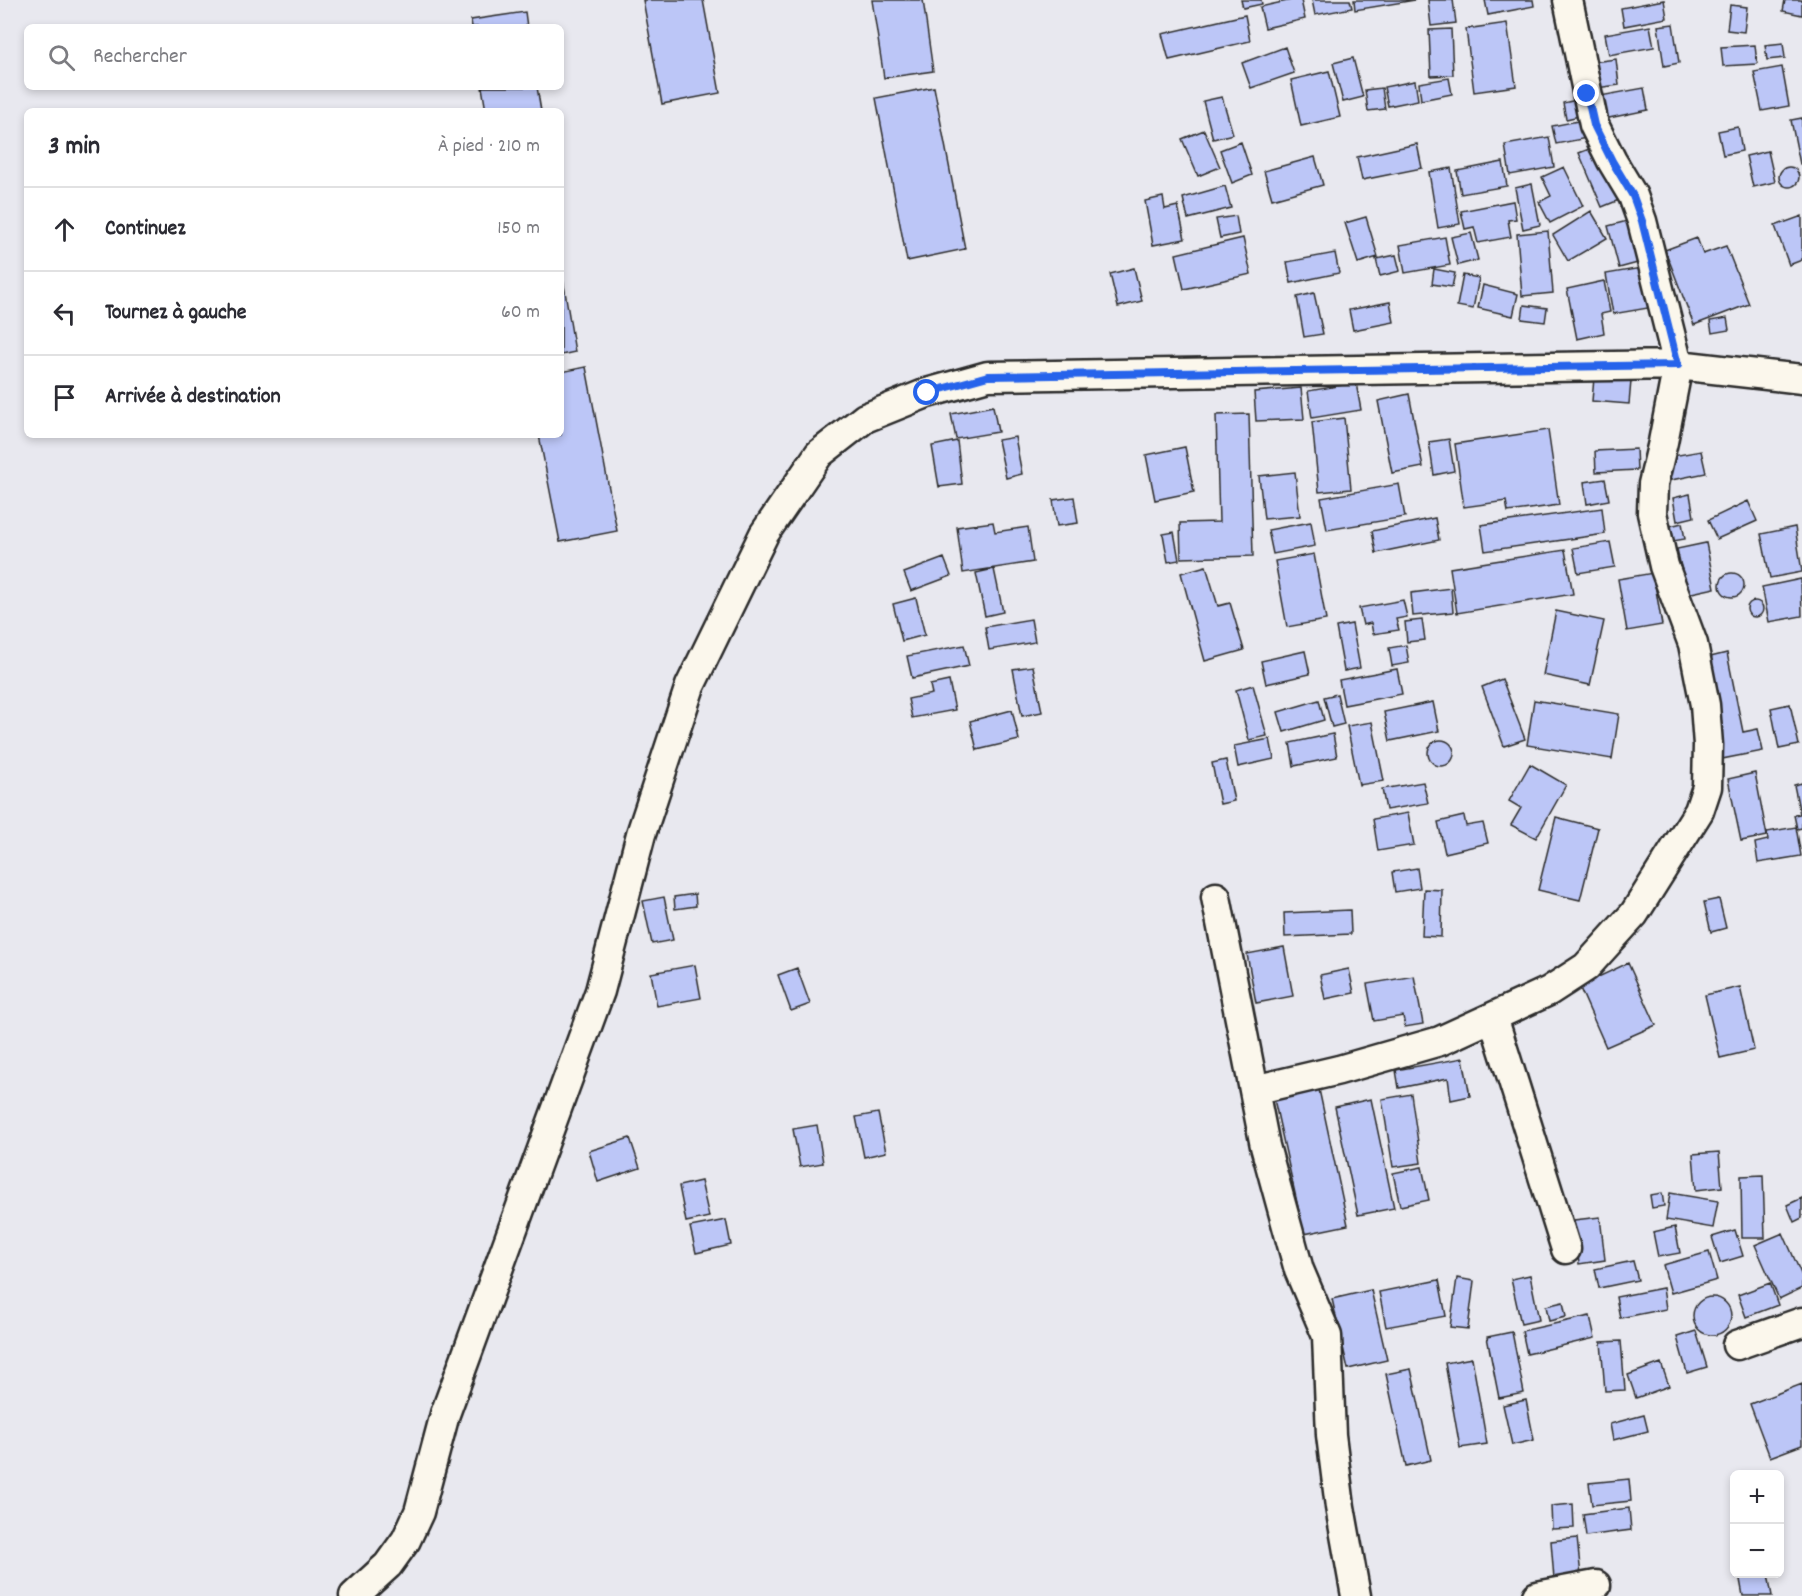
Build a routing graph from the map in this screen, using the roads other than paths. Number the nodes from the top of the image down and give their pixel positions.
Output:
1 (1566, 4) edge
2 (1678, 365) junction
3 (1802, 379) edge
4 (1216, 897) dead end
5 (1493, 1017) junction
6 (1254, 1090) junction
7 (1566, 1249) dead end
8 (1802, 1322) edge
9 (1737, 1345) dead end
10 (1596, 1584) dead end
11 (354, 1596) edge
12 (1356, 1596) edge
13 (1537, 1596) edge

1 - 2 street
2 - 3 street
2 - 5 street
2 - 11 street
4 - 6 street
5 - 6 street
5 - 7 street
6 - 12 street
8 - 9 street
10 - 13 street

